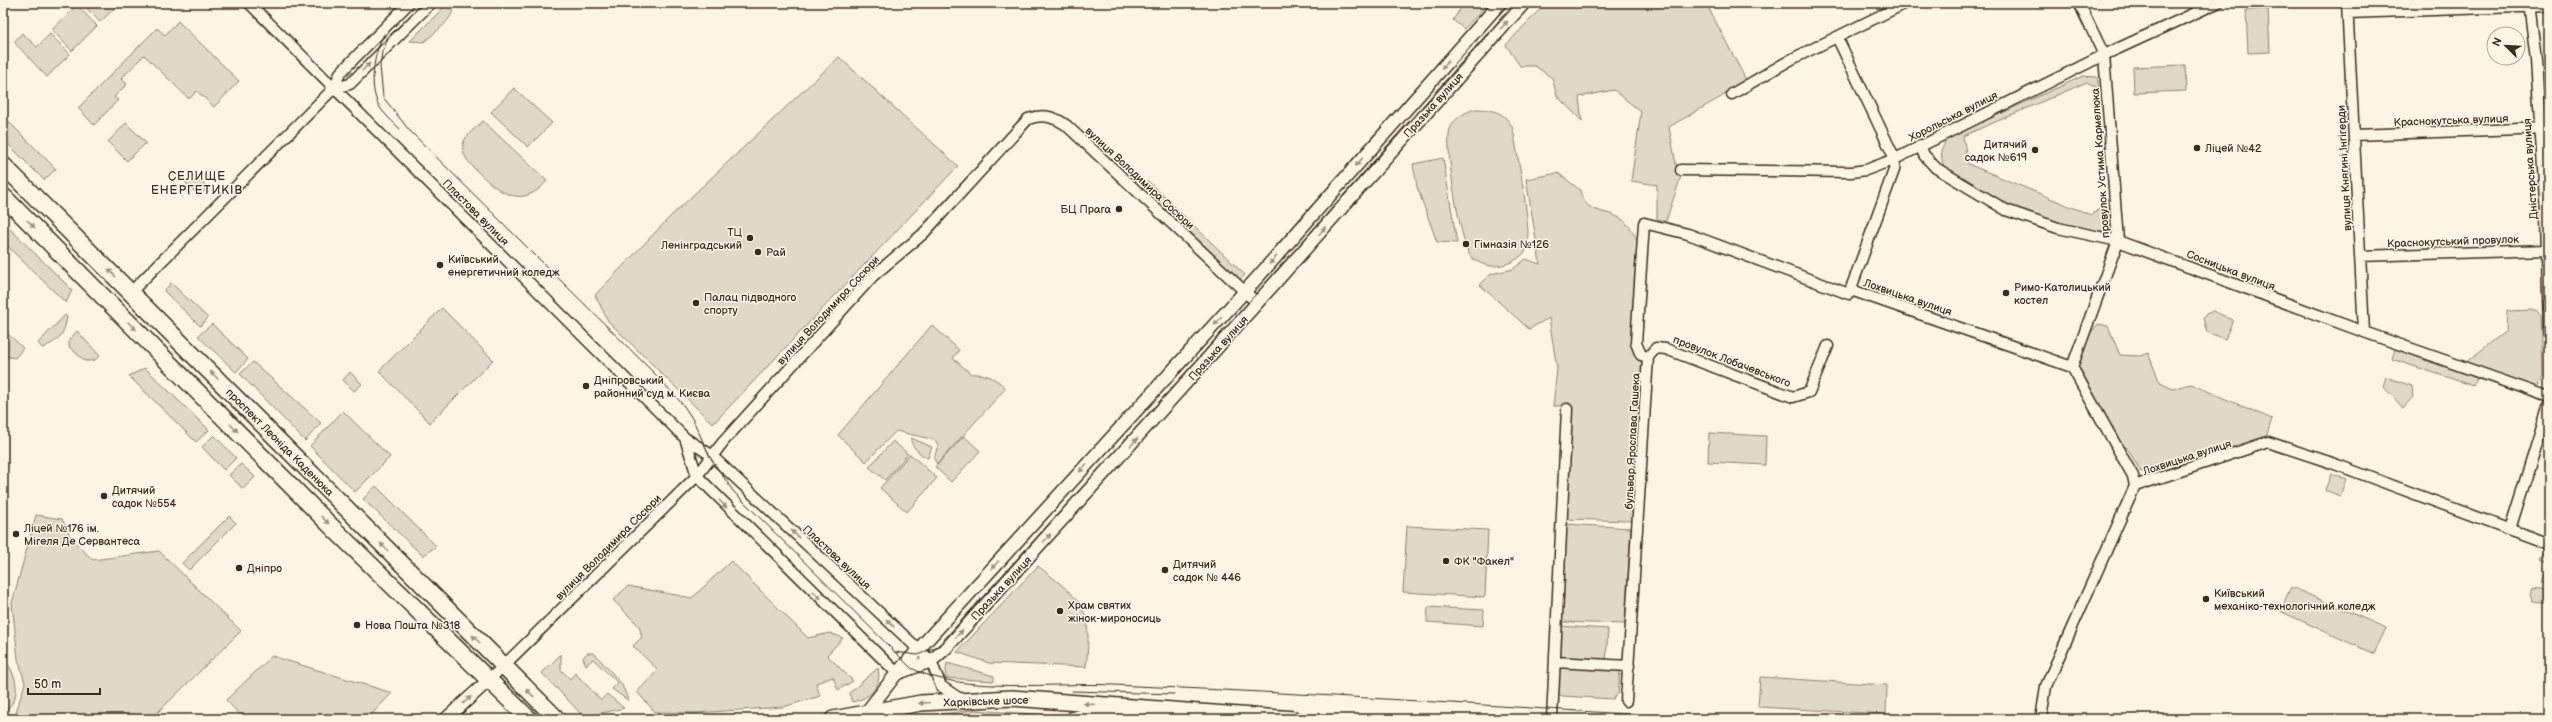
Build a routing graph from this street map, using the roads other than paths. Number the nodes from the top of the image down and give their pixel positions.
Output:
1 (249, 3) edge
2 (409, 3) edge
3 (431, 3) edge
4 (1500, 3) edge
5 (1524, 3) edge
6 (1906, 3) edge
7 (2079, 3) edge
8 (2217, 3) edge
9 (2530, 5) edge
10 (2549, 6) edge
11 (2347, 8) edge
12 (1470, 35) junction
13 (1837, 37) junction
14 (1485, 46) junction
15 (2104, 55) junction
16 (334, 88) junction
17 (1732, 94) dead end
18 (2544, 128) edge
19 (2354, 135) junction
20 (1920, 145) junction
21 (1895, 159) junction
22 (3, 165) edge
23 (1681, 170) dead end
24 (3, 196) edge
25 (2118, 241) junction
26 (2547, 250) junction
27 (2360, 256) junction
28 (131, 292) junction
29 (1244, 292) junction
30 (1850, 292) junction
31 (1257, 303) junction
32 (2364, 332) junction
33 (2549, 334) edge
34 (1828, 346) dead end
35 (1648, 357) junction
36 (2072, 367) junction
37 (2549, 397) edge
38 (2549, 405) edge
39 (1567, 409) dead end
40 (685, 438) junction
41 (712, 455) junction
42 (697, 476) junction
43 (2135, 486) junction
44 (2510, 530) junction
45 (2549, 544) edge
46 (918, 650) junction
47 (931, 661) junction
48 (1555, 662) junction
49 (1628, 666) junction
50 (503, 667) junction
51 (897, 673) junction
52 (488, 681) junction
53 (963, 701) junction
54 (1626, 701) dead end
55 (1156, 709) junction
56 (865, 714) junction
57 (446, 719) edge
58 (529, 719) edge
59 (557, 719) edge
60 (833, 719) edge
61 (1074, 719) edge
62 (1294, 719) edge
63 (1552, 719) edge
64 (2041, 719) edge

1 - 16 street, Пластова вулиця
2 - 16 street
16 -> 3 street
4 - 12 street, Празька вулиця
14 -> 5 street, Празька вулиця
6 - 13 street
7 - 15 street, провулок Устима Кармелюка
8 - 15 street, Хорольська вулиця
9 - 10 street
9 - 11 street
9 - 18 street, Дністерська вулиця
11 - 19 street, вулиця Княгині Інгігерди
12 - 14 street
12 -> 29 street, Празька вулиця
13 - 17 street
13 - 21 street
31 -> 14 street, Празька вулиця
15 - 20 street, Хорольська вулиця
15 - 25 street, провулок Устима Кармелюка
16 - 28 street
16 - 40 street, Пластова вулиця
18 - 19 street, Краснокутська вулиця
18 - 26 street, Дністерська вулиця
19 - 27 street, вулиця Княгині Інгігерди
20 - 21 street, Хорольська вулиця
20 - 25 street, Сосницька вулиця
21 - 23 street, Хорольська вулиця
21 - 30 street
28 -> 22 highway, проспект Леоніда Каденюка
24 -> 52 highway, проспект Леоніда Каденюка
25 - 32 street, Сосницька вулиця
25 - 36 street, провулок Устима Кармелюка
26 - 27 street, Краснокутський провулок
26 - 33 street, Дністерська вулиця
27 - 32 street, вулиця Княгині Інгігерди
50 -> 28 highway, проспект Леоніда Каденюка
29 - 31 street, вулиця Володимира Сосюри
29 - 41 street, вулиця Володимира Сосюри
29 -> 46 street, Празька вулиця
30 - 35 street, Лохвицька вулиця
30 - 36 street, Лохвицька вулиця
47 -> 31 street, Празька вулиця
32 - 37 street, Сосницька вулиця
34 - 35 street, провулок Лобачевського
35 - 49 street, бульвар Ярослава Гашека
36 - 43 street, Лохвицька вулиця
38 - 44 street
39 - 48 street
40 - 41 street, Пластова вулиця
40 - 42 street, Пластова вулиця
41 - 42 street, вулиця Володимира Сосюри
46 -> 41 street, Пластова вулиця
42 - 50 street, вулиця Володимира Сосюри
42 -> 51 street, Пластова вулиця
43 - 44 street, Лохвицька вулиця
43 - 64 street
44 - 45 street, Лохвицька вулиця
46 - 47 street, Пластова вулиця
46 - 51 street, Празька вулиця
47 - 51 street, Празька вулиця
47 - 53 street, Пластова вулиця
48 - 49 street
48 - 63 street
49 - 54 street, бульвар Ярослава Гашека
50 - 52 street, вулиця Володимира Сосюри
59 -> 50 highway, проспект Леоніда Каденюка
51 - 56 street, Празька вулиця
57 -> 52 street
52 - 58 highway, проспект Леоніда Каденюка
55 -> 53 main road, Харківське шосе
53 -> 56 main road, Харківське шосе
55 - 61 main road, Харківське шосе
55 - 62 main road, Харківське шосе
56 - 60 main road, Харківське шосе

